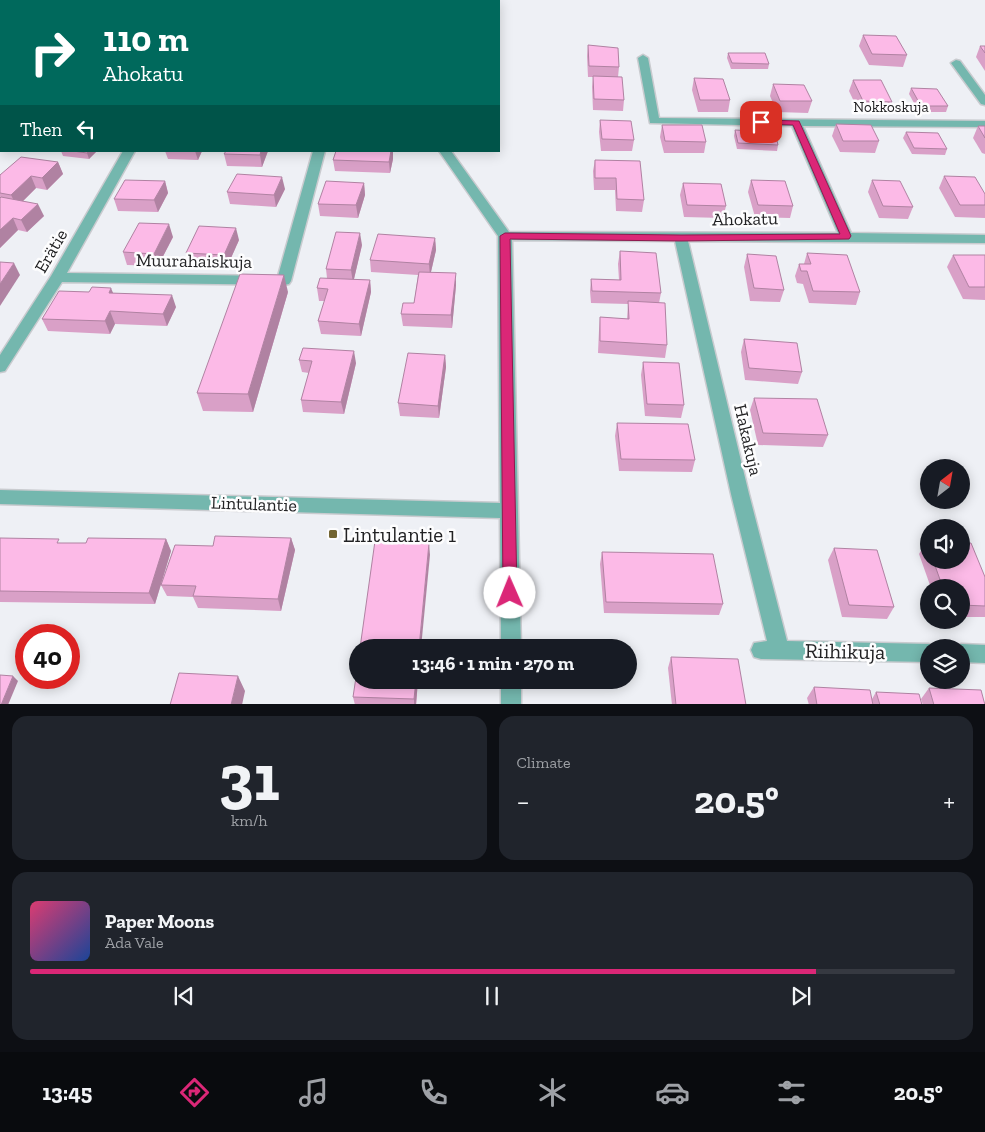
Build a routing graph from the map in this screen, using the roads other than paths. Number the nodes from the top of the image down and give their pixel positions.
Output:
1 (644, 58) dead end
2 (956, 62) dead end
3 (985, 102) edge
4 (796, 123) junction
5 (985, 124) edge
6 (128, 152) edge
7 (319, 152) edge
8 (446, 152) edge
9 (505, 236) junction
10 (846, 236) junction
11 (681, 238) junction
12 (985, 240) edge
13 (58, 277) junction
14 (0, 367) edge
15 (0, 497) edge
16 (508, 511) junction
17 (510, 639) edge
18 (770, 650) joint
19 (920, 653) edge
20 (970, 653) edge
21 (985, 654) edge
22 (511, 689) edge
23 (511, 704) edge

1 - 4 street, Nokkoskuja
2 - 3 street
4 - 5 street, Nokkoskuja
4 - 10 street
6 - 13 street, Erätie
7 - 13 street, Muurahaiskuja
8 - 9 street
9 - 11 street, Ahokatu
9 - 16 street
10 - 11 street, Ahokatu
10 - 12 street, Ahokatu
11 - 18 street, Hakakuja
13 - 14 street, Erätie
15 - 16 street, Lintulantie
16 - 17 street
18 - 19 street, Riihikuja
20 - 21 street
22 - 23 street

